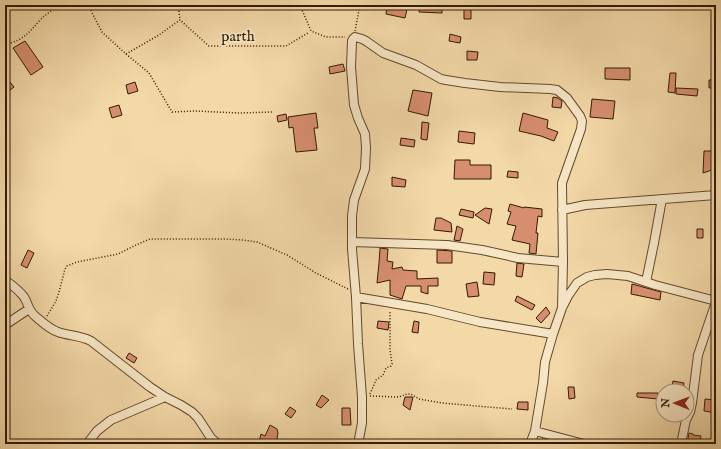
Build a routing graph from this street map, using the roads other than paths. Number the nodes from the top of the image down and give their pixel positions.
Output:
1 (716, 195) edge
2 (662, 199) junction
3 (562, 210) junction
4 (352, 242) junction
5 (563, 262) junction
6 (5, 280) edge
7 (562, 281) junction
8 (646, 282) junction
9 (577, 283) junction
10 (356, 294) junction
11 (716, 302) edge
12 (562, 308) junction
13 (29, 309) junction
14 (5, 325) edge
15 (553, 334) junction
16 (165, 397) junction
17 (535, 431) junction
18 (87, 444) edge
19 (218, 444) edge
20 (358, 444) edge
21 (530, 444) edge
22 (584, 444) edge
23 (681, 444) edge

1 - 2 street
2 - 3 street
2 - 8 street
3 - 4 street
3 - 5 street
4 - 5 street
4 - 10 street
5 - 7 street
6 - 13 street
7 - 9 street
7 - 12 street
8 - 9 street
8 - 11 street
9 - 12 street
10 - 15 street
10 - 20 street
11 - 23 street
12 - 15 street
13 - 14 street
13 - 16 street
15 - 17 street
16 - 18 street
16 - 19 street
17 - 21 street
17 - 22 street

